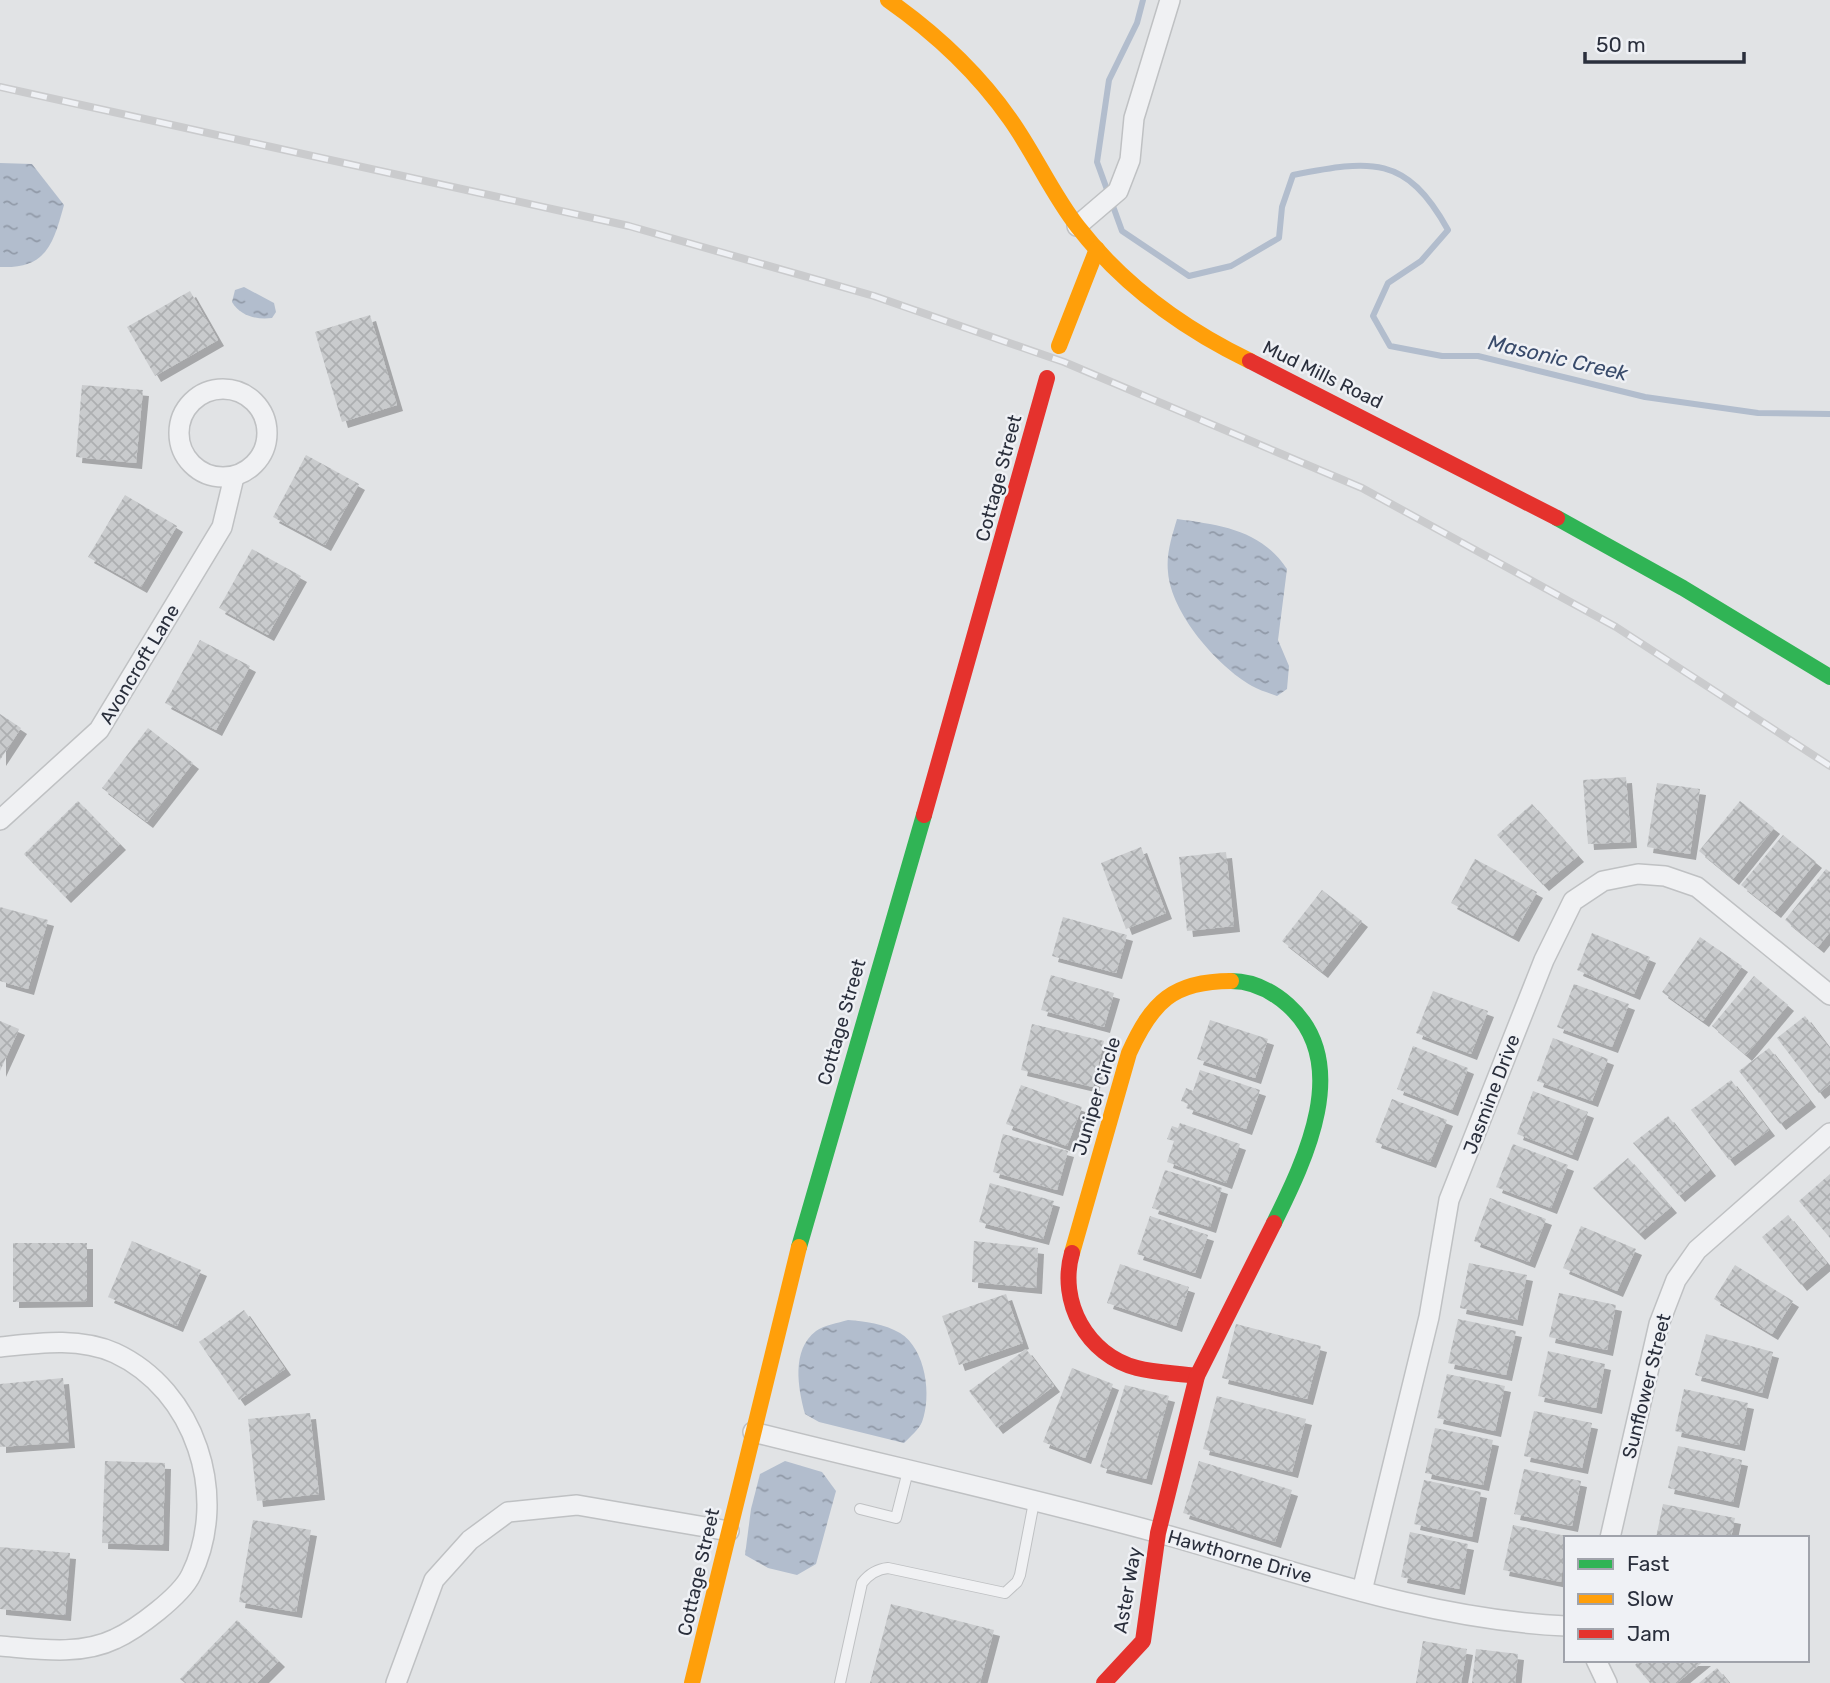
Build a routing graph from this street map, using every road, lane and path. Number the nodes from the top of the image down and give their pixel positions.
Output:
1 (888, 0) edge
2 (1170, 0) edge
3 (1077, 226) junction
4 (1097, 248) junction
5 (1059, 346) dead end
6 (1047, 378) dead end
7 (234, 477) junction
8 (1830, 677) edge
9 (0, 820) edge
10 (1830, 995) edge
11 (1830, 1132) edge
12 (0, 1347) edge
13 (1197, 1376) junction
14 (753, 1432) junction
15 (908, 1471) junction
16 (1034, 1502) junction
17 (860, 1508) dead end
18 (729, 1531) junction
19 (1158, 1533) junction
20 (1610, 1536) edge
21 (1362, 1591) junction
22 (1564, 1626) edge
23 (0, 1646) edge
24 (1597, 1662) edge
25 (396, 1683) edge
26 (692, 1683) edge
27 (840, 1683) edge
28 (1104, 1683) edge
29 (1607, 1683) edge

1 - 3 street, Mud Mills Road
2 - 3 street
3 - 4 street, Mud Mills Road
4 - 5 street
4 - 8 street, Mud Mills Road
6 - 14 street, Cottage Street
7 - 7 street
7 - 9 street, Avoncroft Lane
10 - 21 street, Jasmine Drive
11 - 20 street, Sunflower Street
12 - 23 street
13 - 13 street, Juniper Circle
13 - 19 street, Juniper Circle
14 - 15 street, Hawthorne Drive
14 - 18 street, Cottage Street
15 - 16 street, Hawthorne Drive
15 - 17 lane
16 - 19 street, Hawthorne Drive
16 - 27 lane
18 - 25 street
18 - 26 street, Cottage Street
19 - 21 street, Hawthorne Drive
19 - 28 street, Aster Way
21 - 22 street, Hawthorne Drive
24 - 29 street

